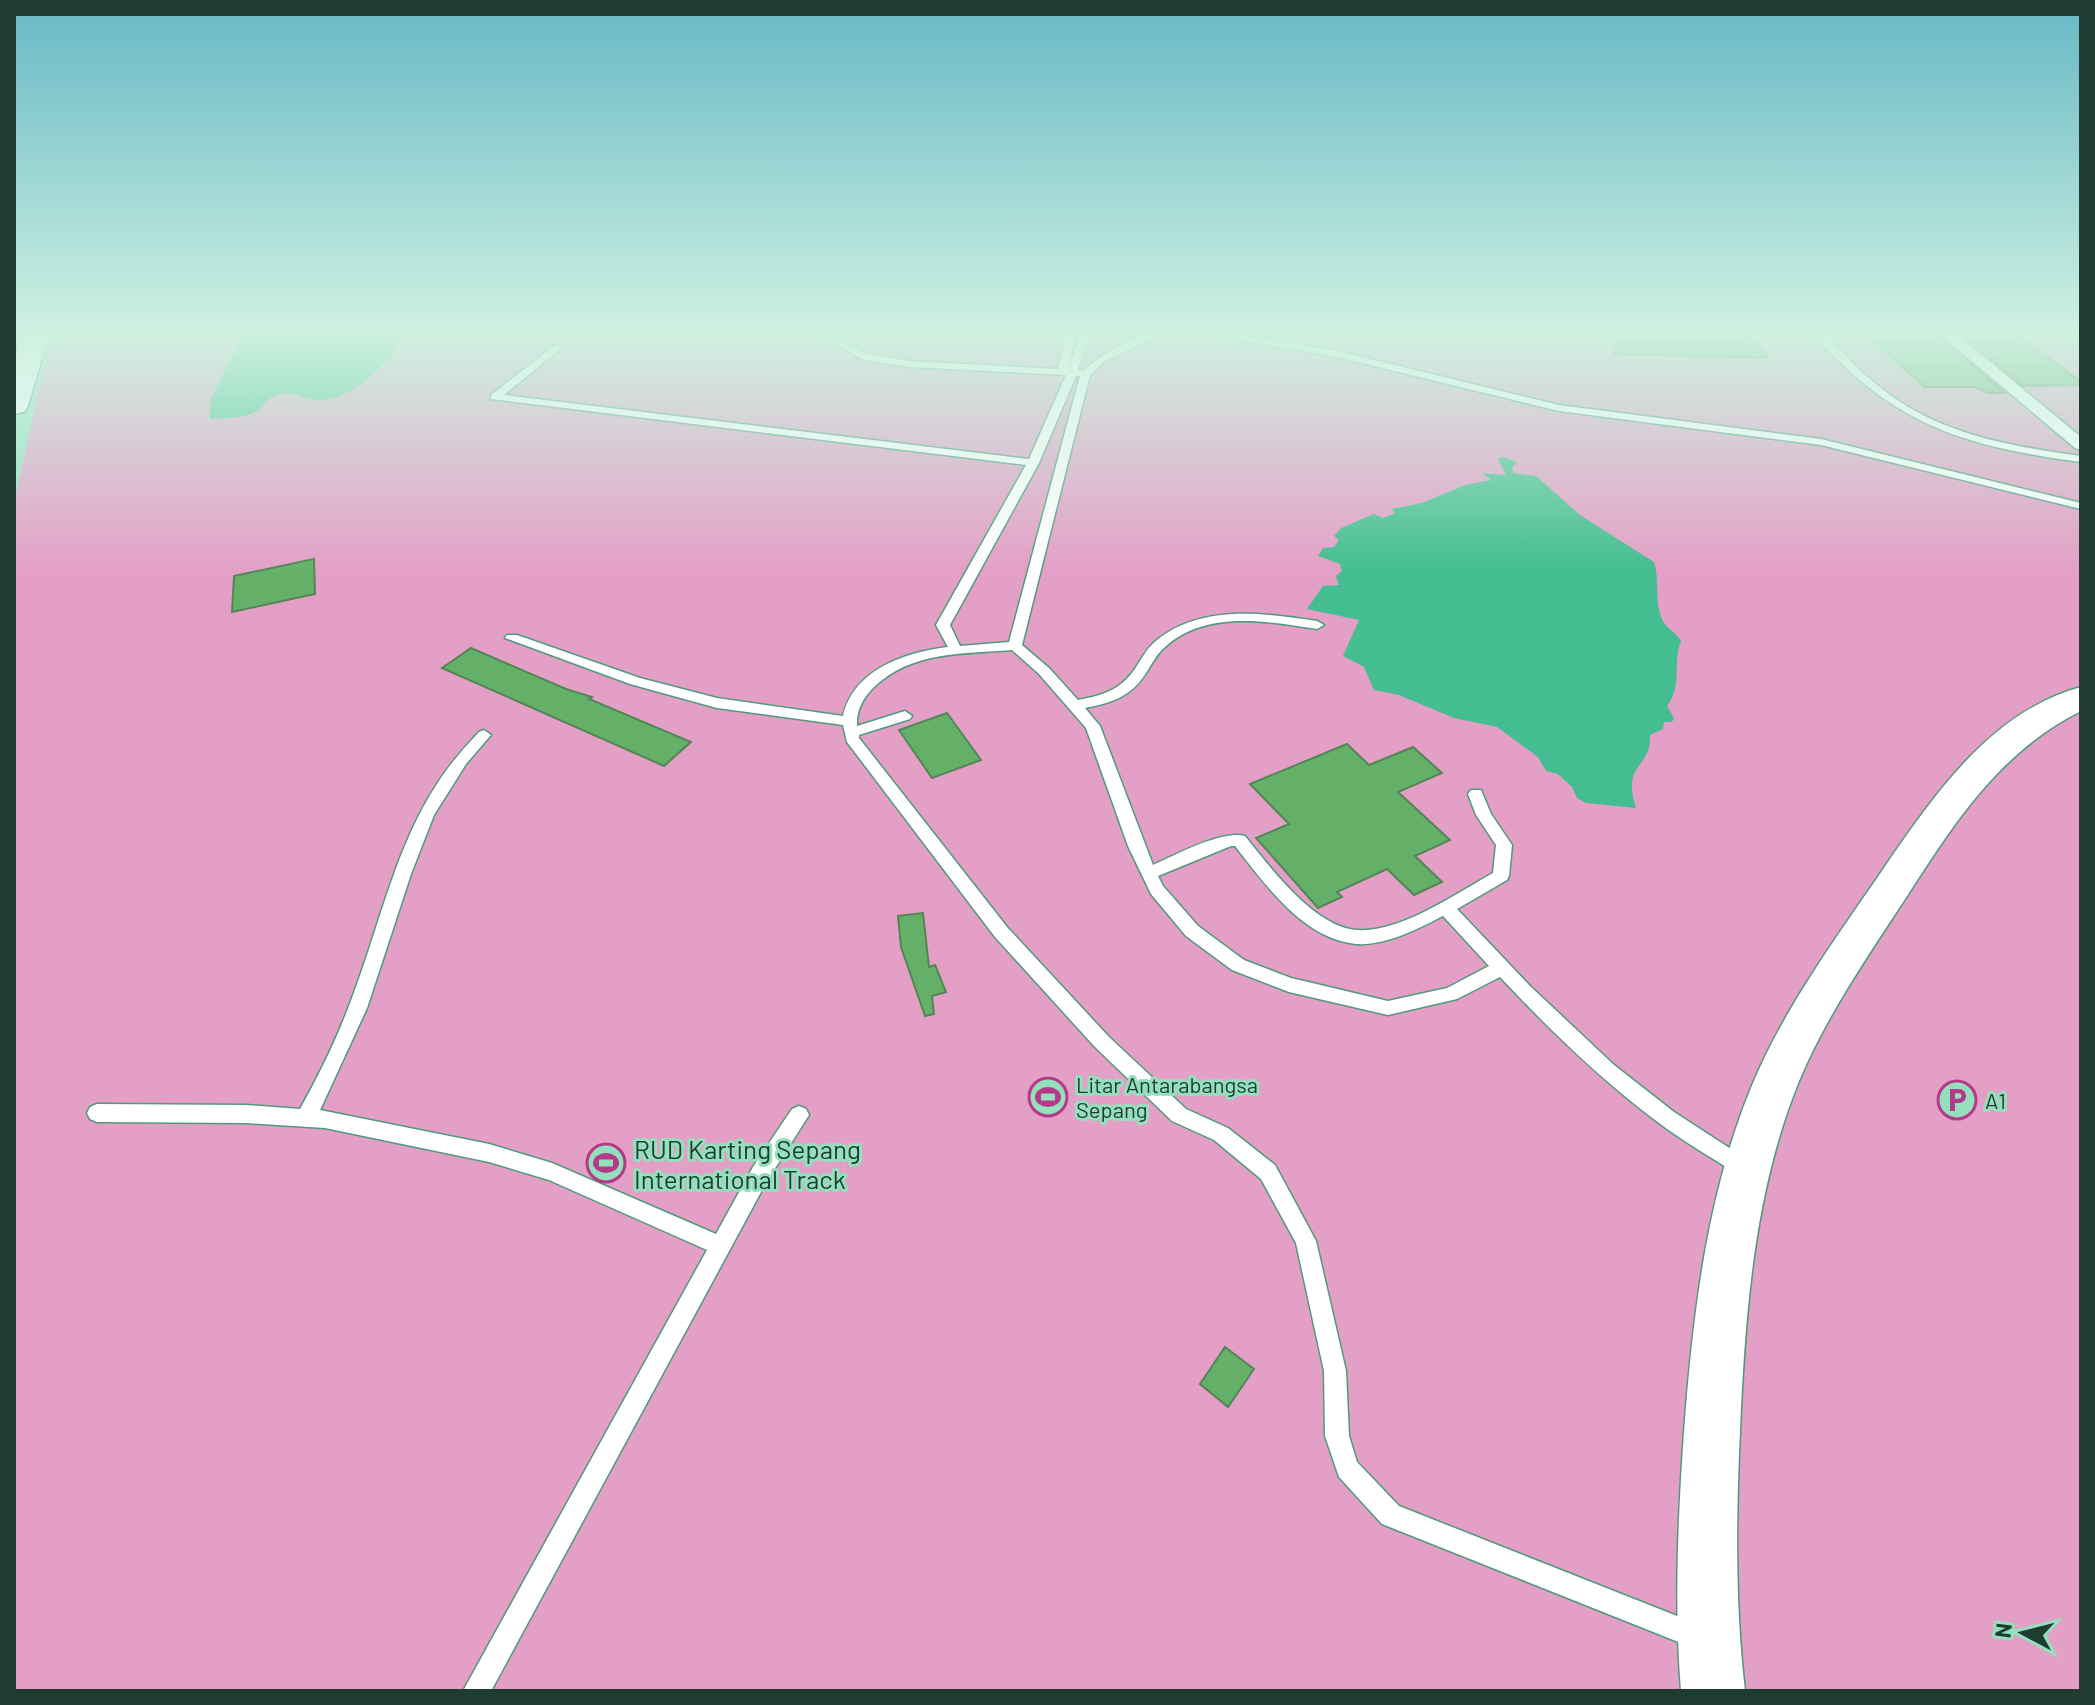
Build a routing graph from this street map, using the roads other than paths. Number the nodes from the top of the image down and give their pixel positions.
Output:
1 (630, 414) edge
2 (1055, 414) edge
3 (1065, 414) edge
4 (1602, 414) edge
5 (1913, 414) edge
6 (2043, 414) edge
7 (2081, 445) edge
8 (2081, 459) edge
9 (1033, 463) junction
10 (2081, 506) edge
11 (1317, 625) dead end
12 (512, 638) dead end
13 (1015, 646) junction
14 (956, 650) junction
15 (2081, 698) edge
16 (1074, 705) junction
17 (905, 716) dead end
18 (849, 727) junction
19 (484, 735) dead end
20 (1476, 794) dead end
21 (1149, 873) junction
22 (1445, 907) junction
23 (1501, 968) junction
24 (97, 1113) dead end
25 (799, 1115) dead end
26 (305, 1118) junction
27 (1748, 1170) junction
28 (721, 1246) junction
29 (1707, 1640) junction
30 (476, 1691) edge
31 (1713, 1691) edge

1 - 9 lane
2 - 9 lane
3 - 13 lane
4 - 10 lane
5 - 8 lane
6 - 7 street
9 - 14 lane
11 - 16 lane
12 - 18 lane
13 - 14 lane
13 - 16 lane
14 - 18 lane
15 - 27 street
16 - 21 lane
17 - 18 lane
18 - 29 lane
19 - 26 lane
20 - 22 lane
21 - 22 lane
21 - 23 lane
22 - 23 lane
23 - 27 lane
24 - 26 lane
25 - 28 lane
26 - 28 lane
27 - 29 street
28 - 30 lane
29 - 31 street

